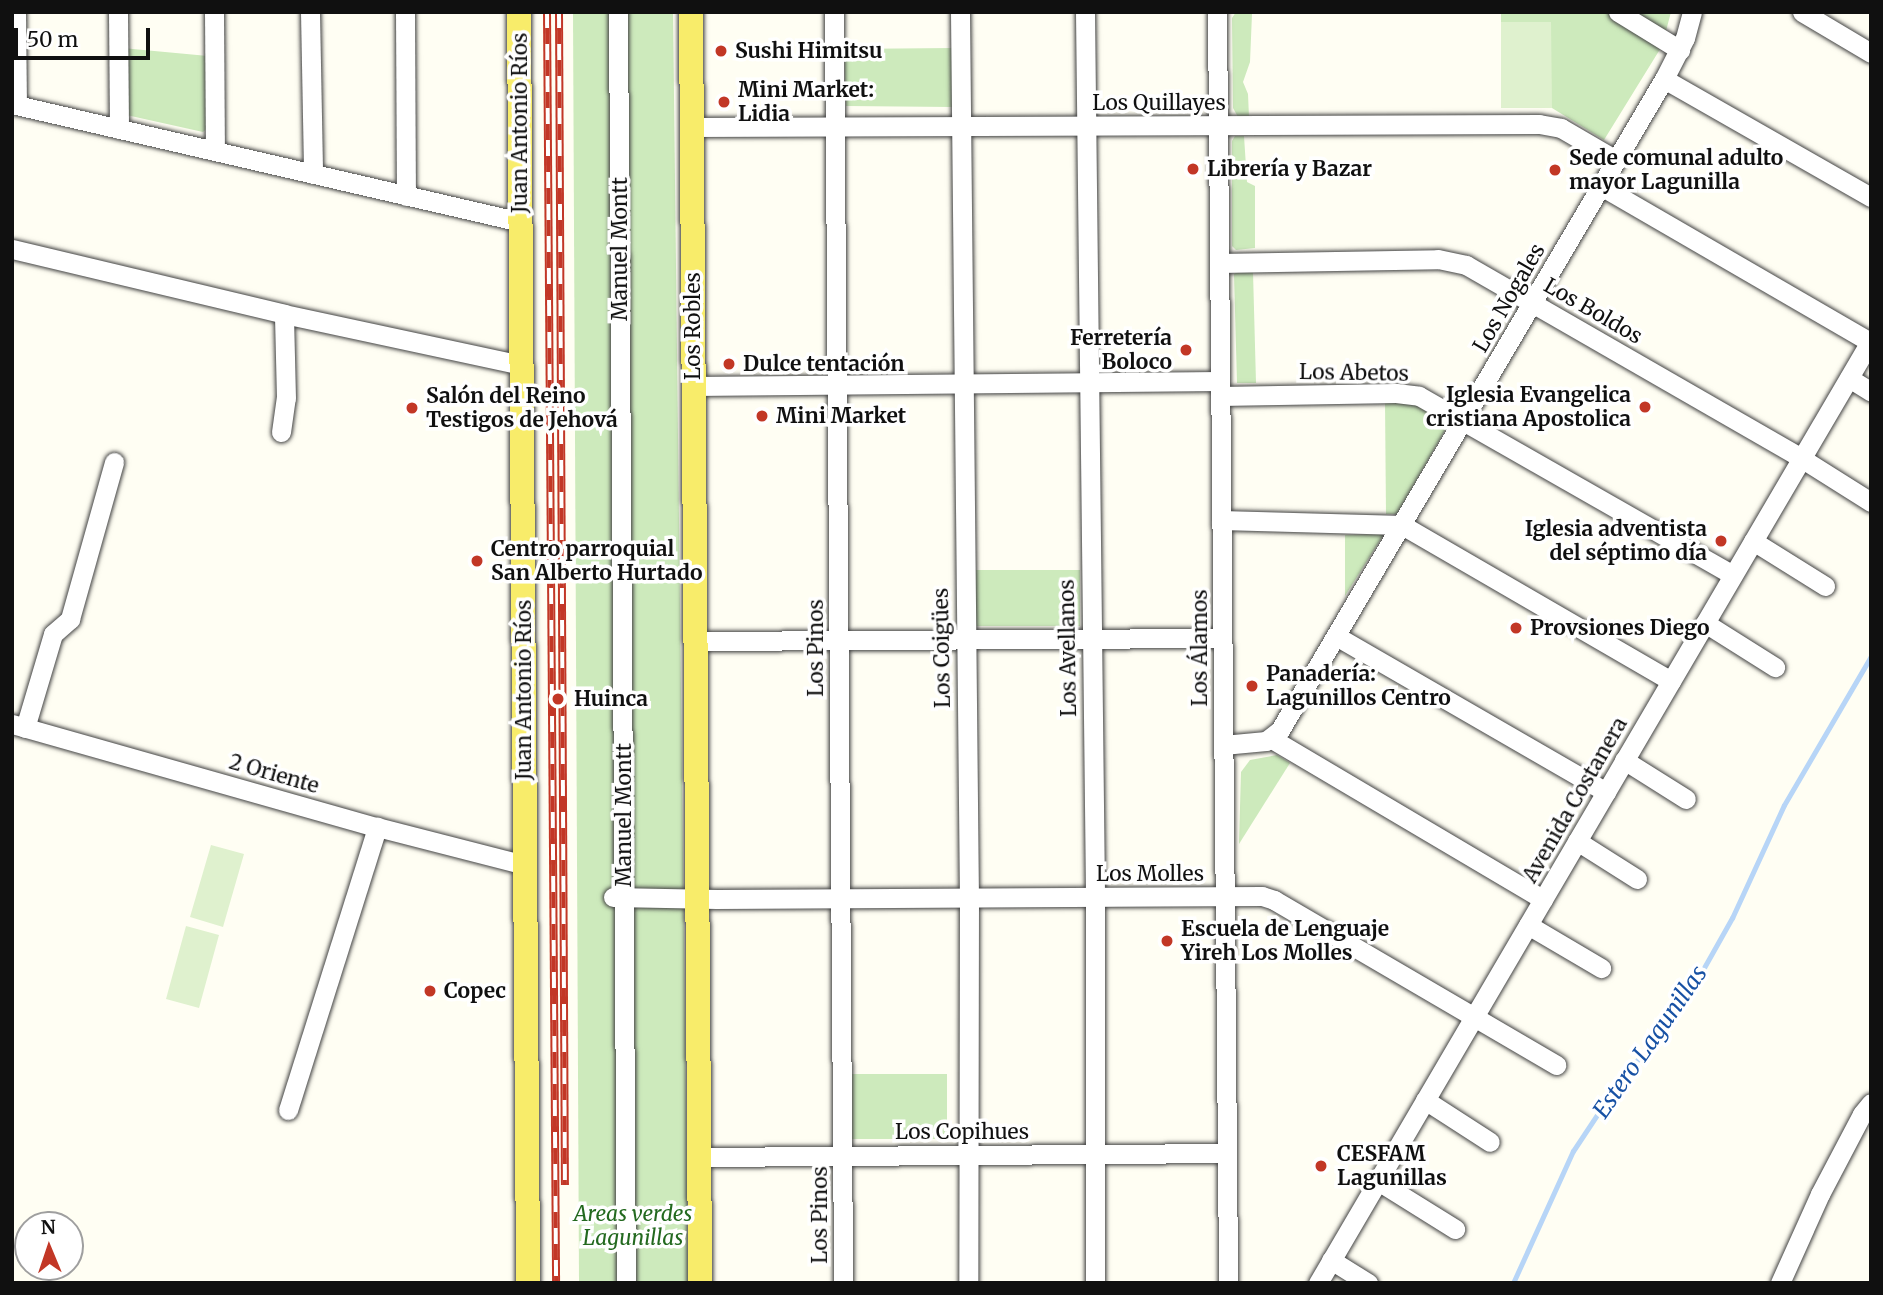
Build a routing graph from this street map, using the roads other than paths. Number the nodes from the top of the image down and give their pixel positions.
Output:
1 (16, 12) edge
2 (118, 12) edge
3 (214, 12) edge
4 (310, 12) edge
5 (405, 12) edge
6 (519, 12) edge
7 (608, 12) edge
8 (618, 12) edge
9 (691, 12) edge
10 (834, 12) edge
11 (960, 12) edge
12 (1085, 12) edge
13 (1217, 12) edge
14 (1618, 12) edge
15 (1692, 12) edge
16 (1802, 12) edge
17 (1680, 50) junction
18 (1871, 53) edge
19 (1664, 79) junction
20 (14, 104) edge
21 (1218, 125) junction
22 (961, 126) junction
23 (1086, 126) junction
24 (692, 127) junction
25 (835, 127) junction
26 (119, 129) junction
27 (215, 151) junction
28 (1616, 160) junction
29 (313, 174) junction
30 (1601, 187) junction
31 (406, 196) junction
32 (1871, 197) edge
33 (521, 222) junction
34 (12, 249) edge
35 (1219, 263) junction
36 (1532, 303) junction
37 (284, 314) junction
38 (1870, 341) edge
39 (522, 365) junction
40 (1849, 378) junction
41 (1088, 383) junction
42 (963, 384) junction
43 (837, 385) junction
44 (694, 386) junction
45 (1220, 389) junction
46 (1871, 392) edge
47 (1464, 420) junction
48 (281, 432) dead end
49 (1801, 458) junction
50 (114, 463) dead end
51 (1871, 502) edge
52 (1221, 520) junction
53 (1402, 525) junction
54 (1753, 541) junction
55 (1733, 575) junction
56 (1825, 586) dead end
57 (1705, 623) junction
58 (1336, 636) junction
59 (1090, 638) junction
60 (1222, 638) junction
61 (964, 639) junction
62 (839, 640) junction
63 (696, 641) junction
64 (1775, 667) dead end
65 (1671, 681) junction
66 (19, 726) edge
67 (1272, 739) junction
68 (1223, 745) junction
69 (1625, 760) junction
70 (1606, 792) junction
71 (1686, 799) dead end
72 (377, 827) junction
73 (1577, 841) junction
74 (525, 864) junction
75 (1637, 879) dead end
76 (1224, 896) junction
77 (618, 897) junction
78 (1095, 897) junction
79 (698, 898) junction
80 (841, 898) junction
81 (969, 898) junction
82 (1543, 900) junction
83 (1528, 925) junction
84 (1601, 968) dead end
85 (1474, 1016) junction
86 (1556, 1065) dead end
87 (1425, 1100) junction
88 (1871, 1103) edge
89 (288, 1110) dead end
90 (1490, 1142) dead end
91 (1227, 1153) junction
92 (1094, 1154) junction
93 (968, 1155) junction
94 (842, 1156) junction
95 (699, 1157) junction
96 (1378, 1181) junction
97 (1455, 1229) dead end
98 (1331, 1260) junction
99 (528, 1283) edge
100 (615, 1283) edge
101 (626, 1283) edge
102 (700, 1283) edge
103 (844, 1283) edge
104 (968, 1283) edge
105 (1095, 1283) edge
106 (1228, 1283) edge
107 (1318, 1283) edge
108 (1368, 1283) edge
109 (1780, 1283) edge

1 - 20 street
2 - 26 street
3 - 27 street
4 - 29 street
5 - 31 street
6 - 33 main road, Juan Antonio Ríos
7 - 77 street, Manuel Montt
8 - 77 street, Manuel Montt
9 - 24 main road, Los Robles
10 - 25 street, Los Pinos
11 - 22 street, Los Coigües
12 - 23 street, Los Avellanos
13 - 21 street, Los Álamos
14 - 17 street
15 - 17 street, Los Nogales
16 - 18 street
17 - 19 street, Los Nogales
19 - 28 street, Los Nogales
19 - 32 street
20 - 26 street
21 - 23 street, Los Quillayes
21 - 28 street, Los Quillayes
21 - 35 street, Los Álamos
22 - 23 street, Los Quillayes
22 - 25 street, Los Quillayes
22 - 42 street, Los Coigües
23 - 41 street, Los Avellanos
24 - 25 street, Los Quillayes
24 - 44 main road, Los Robles
25 - 43 street, Los Pinos
26 - 27 street
27 - 29 street
28 - 30 street, Los Nogales
29 - 31 street
30 - 36 street, Los Nogales
30 - 38 street
31 - 33 street
33 - 39 main road, Juan Antonio Ríos
34 - 37 street
35 - 36 street, Los Boldos
35 - 45 street, Los Álamos
36 - 47 street, Los Nogales
36 - 49 street, Los Boldos
37 - 39 street
37 - 48 street
38 - 40 street, Avenida Costanera
39 - 74 main road, Juan Antonio Ríos
40 - 46 street
40 - 49 street, Avenida Costanera
41 - 42 street, Los Abetos
41 - 45 street, Los Abetos
41 - 59 street, Los Avellanos
42 - 43 street, Los Abetos
42 - 61 street, Los Coigües
43 - 44 street, Los Abetos
43 - 62 street, Los Pinos
44 - 63 main road, Los Robles
45 - 47 street, Los Abetos
45 - 52 street, Los Álamos
47 - 53 street, Los Nogales
47 - 55 street, Los Abetos
49 - 51 street, Los Boldos
49 - 54 street, Avenida Costanera
50 - 66 street
52 - 53 street
52 - 60 street, Los Álamos
53 - 58 street, Los Nogales
53 - 65 street
54 - 55 street, Avenida Costanera
54 - 56 street
55 - 57 street, Avenida Costanera
57 - 64 street
57 - 65 street, Avenida Costanera
58 - 67 street, Los Nogales
58 - 70 street
59 - 60 street
59 - 61 street
59 - 78 street, Los Avellanos
60 - 68 street, Los Álamos
61 - 62 street
61 - 81 street, Los Coigües
62 - 63 street
62 - 80 street, Los Pinos
63 - 79 main road
65 - 69 street, Avenida Costanera
66 - 72 street, 2 Oriente
67 - 68 street
67 - 82 street
68 - 76 street, Los Álamos
69 - 70 street, Avenida Costanera
69 - 71 street
70 - 73 street, Avenida Costanera
72 - 74 street, 2 Oriente
72 - 89 street
73 - 75 street
73 - 82 street, Avenida Costanera
74 - 99 main road, Juan Antonio Ríos
76 - 78 street, Los Molles
76 - 85 street, Los Molles
76 - 91 street, Los Álamos
77 - 79 street, Los Molles
77 - 100 street, Manuel Montt
77 - 101 street, Manuel Montt
78 - 81 street, Los Molles
78 - 92 street, Los Avellanos
79 - 80 street, Los Molles
79 - 95 main road
80 - 81 street, Los Molles
80 - 94 street, Los Pinos
81 - 93 street, Los Coigües
82 - 83 street, Avenida Costanera
83 - 84 street
83 - 85 street, Avenida Costanera
85 - 86 street, Los Molles
85 - 87 street, Avenida Costanera
87 - 90 street
87 - 96 street, Avenida Costanera
88 - 109 street
91 - 92 street, Los Copihues
91 - 106 street, Los Álamos
92 - 93 street, Los Copihues
92 - 105 street, Los Avellanos
93 - 94 street, Los Copihues
93 - 104 street, Los Coigües
94 - 95 street, Los Copihues
94 - 103 street, Los Pinos
95 - 102 main road
96 - 97 street
96 - 98 street, Avenida Costanera
98 - 107 street, Avenida Costanera
98 - 108 street

